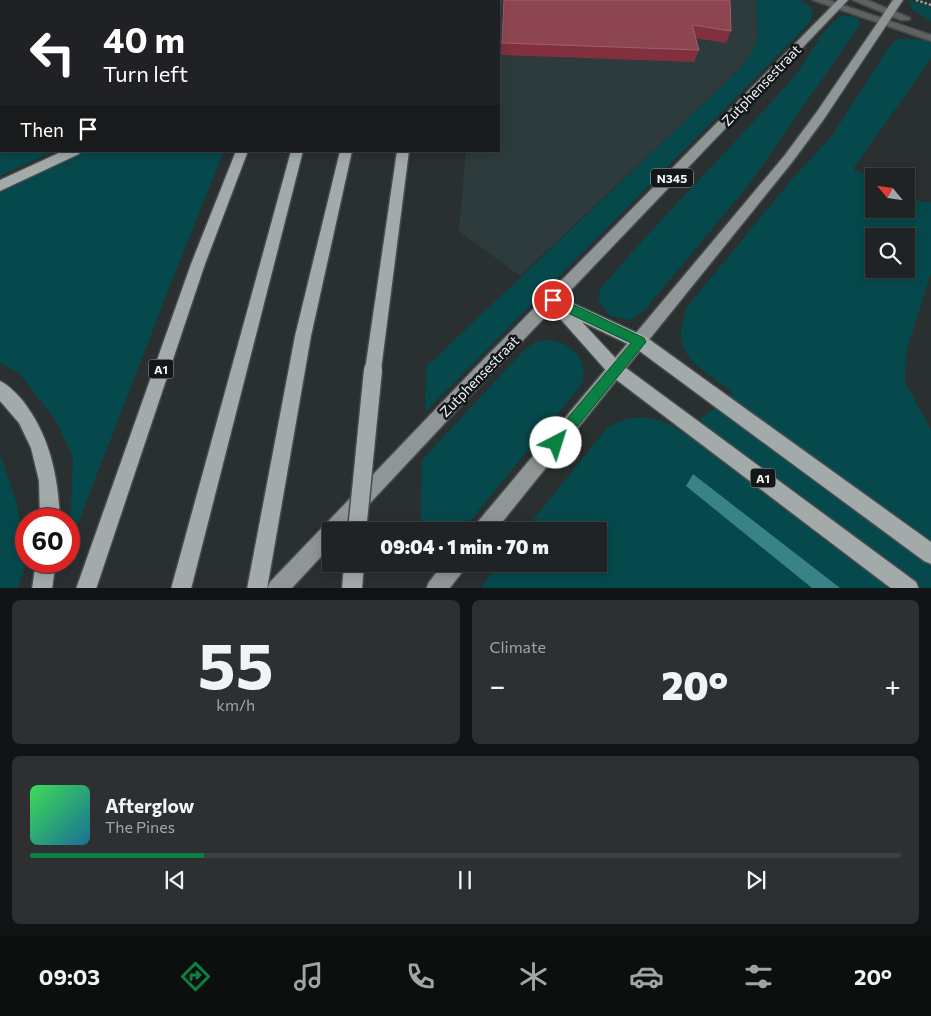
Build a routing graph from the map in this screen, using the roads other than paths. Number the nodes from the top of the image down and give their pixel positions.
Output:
1 (818, 0) edge
2 (858, 0) edge
3 (898, 0) edge
4 (840, 3) edge
5 (886, 16) junction
6 (931, 28) edge
7 (931, 38) edge
8 (73, 152) edge
9 (242, 152) edge
10 (297, 152) edge
11 (346, 152) edge
12 (403, 152) edge
13 (0, 186) edge
14 (553, 300) junction
15 (640, 342) junction
16 (616, 370) junction
17 (0, 388) edge
18 (50, 508) edge
19 (340, 522) edge
20 (358, 522) edge
21 (490, 522) edge
22 (322, 540) edge
23 (931, 554) edge
24 (353, 572) edge
25 (449, 572) edge
26 (44, 573) edge
27 (42, 588) edge
28 (86, 588) edge
29 (181, 588) edge
30 (257, 588) edge
31 (277, 588) edge
32 (352, 588) edge
33 (436, 588) edge
34 (908, 588) edge

1 - 4 street
2 - 5 street
3 - 5 main road
4 - 5 street
4 - 14 main road, Zutphensestraat / N345
5 - 6 street
5 - 7 street
5 - 15 main road
8 - 13 highway
9 - 28 highway, A1
10 - 29 highway
11 - 30 highway
12 - 20 highway, bridge
14 - 15 highway
14 - 16 highway
14 - 19 main road, Zutphensestraat / N345
15 - 16 main road
15 - 23 highway
16 - 21 main road
16 - 34 highway, A1
17 - 18 highway
22 - 31 main road, Zutphensestraat / N345
24 - 32 highway
25 - 33 main road
26 - 27 highway

